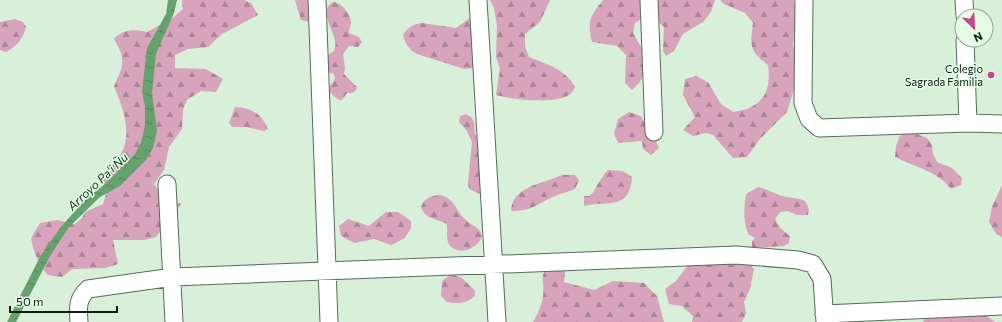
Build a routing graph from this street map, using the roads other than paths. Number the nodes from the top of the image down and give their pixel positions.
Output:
1 (317, 0) edge
2 (478, 0) edge
3 (649, 0) edge
4 (804, 0) edge
5 (965, 48) edge
6 (968, 123) junction
7 (1002, 124) edge
8 (654, 132) dead end
9 (167, 184) dead end
10 (494, 266) junction
11 (327, 270) junction
12 (172, 277) junction
13 (1002, 306) edge
14 (825, 318) edge
15 (79, 322) edge
16 (174, 322) edge
17 (328, 322) edge
18 (496, 322) edge

1 - 11 street
2 - 10 street
3 - 8 street
4 - 6 street
5 - 6 street
6 - 7 street
9 - 12 street
10 - 11 street
10 - 14 street
10 - 18 street
11 - 12 street
11 - 17 street
12 - 15 street
12 - 16 street
13 - 14 street

